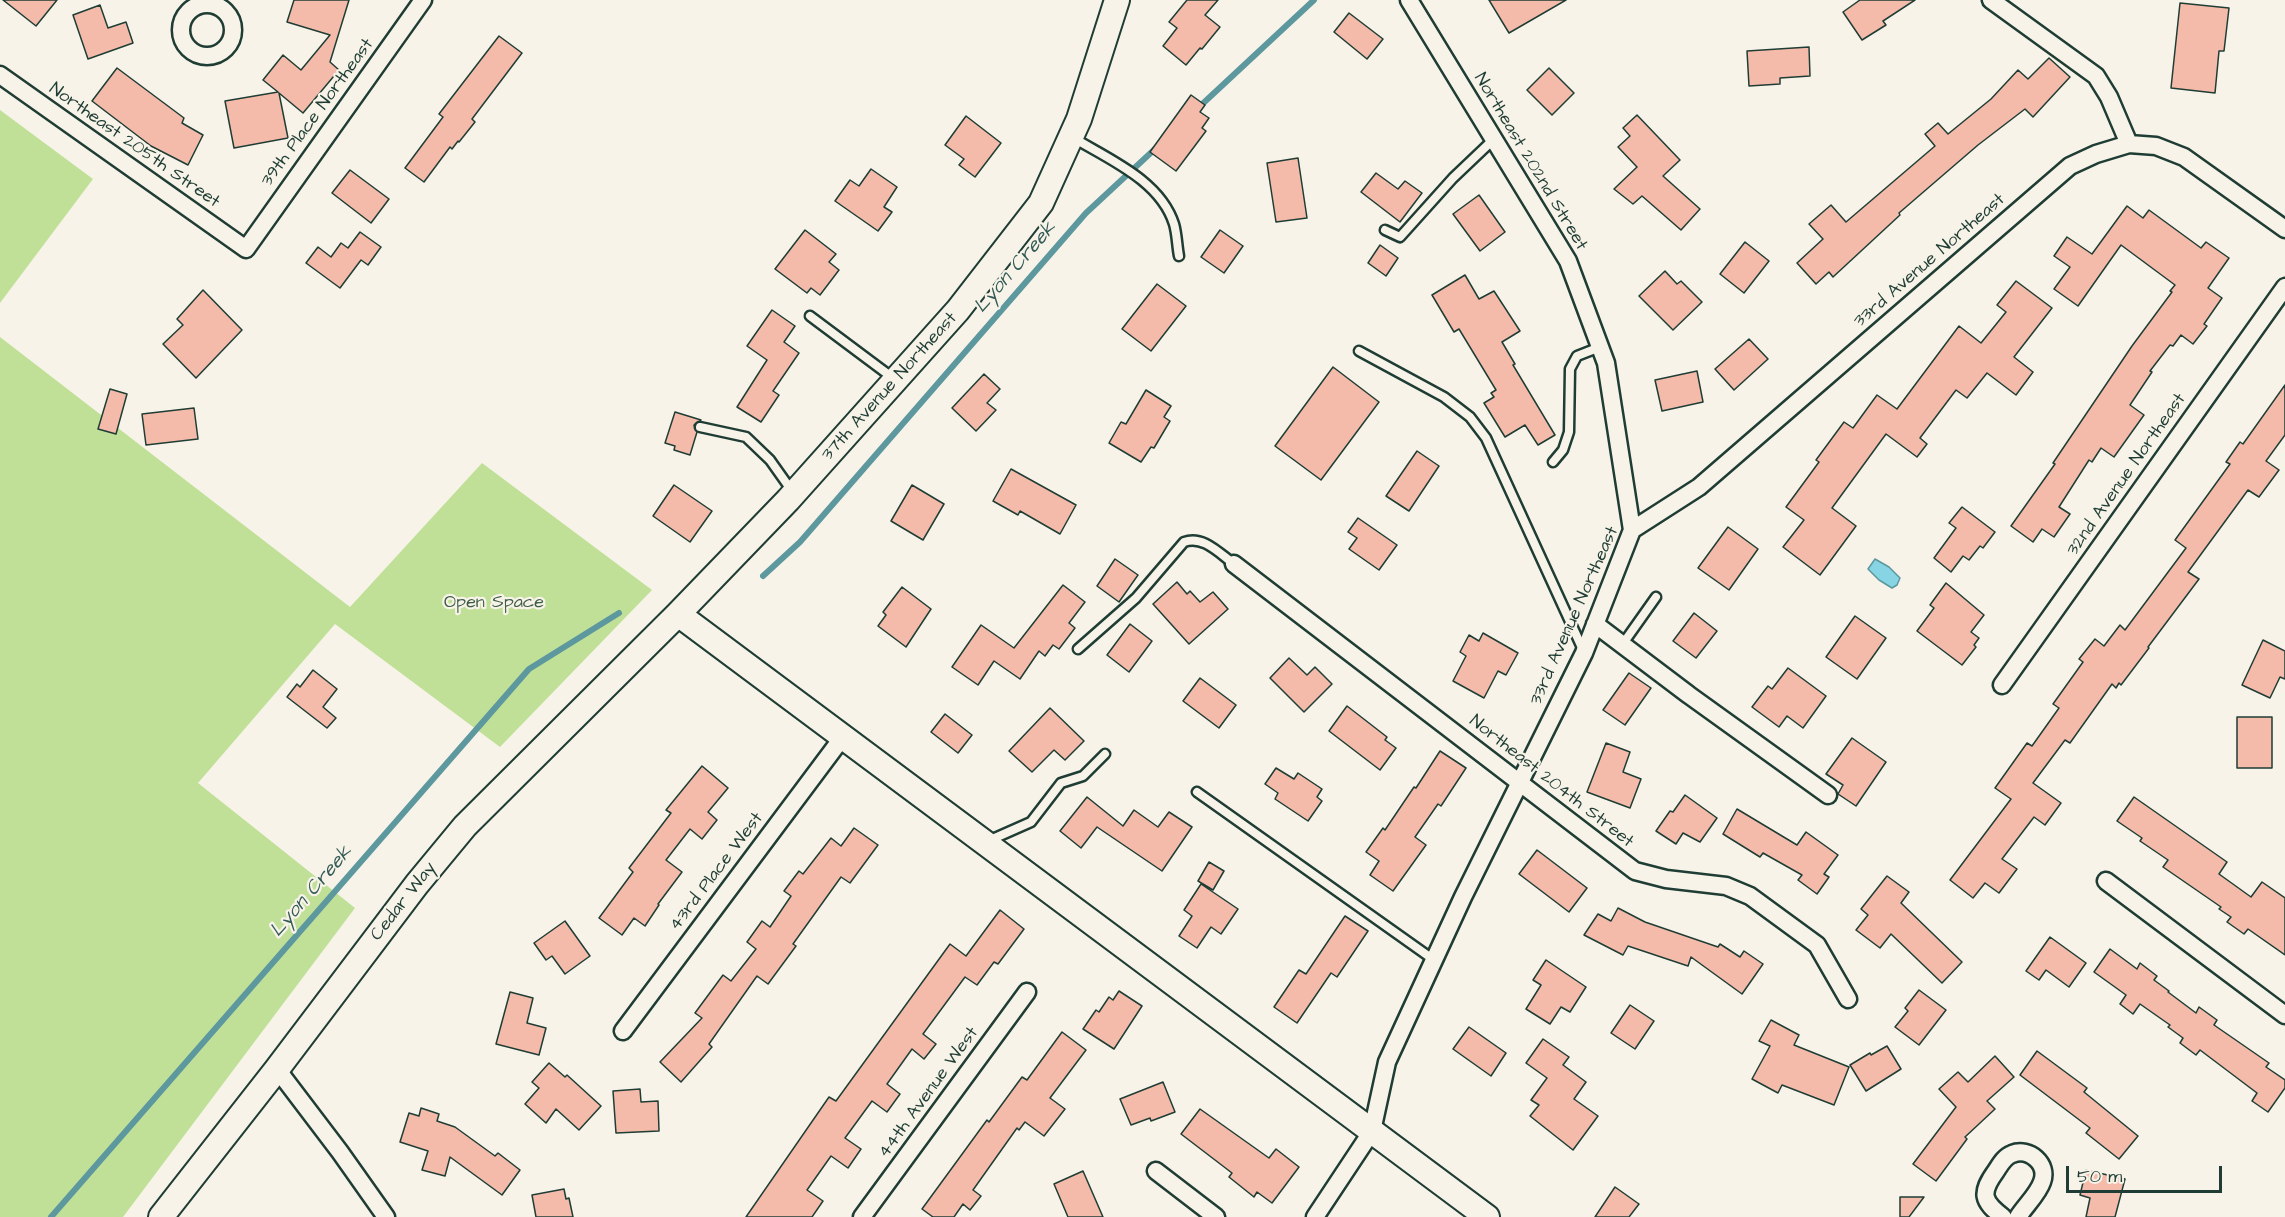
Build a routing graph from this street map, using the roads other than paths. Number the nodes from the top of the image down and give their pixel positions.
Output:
1 (423, 0) edge
2 (1117, 0) edge
3 (1409, 0) edge
4 (1991, 0) edge
5 (0, 75) edge
6 (1071, 137) junction
7 (1494, 139) junction
8 (2129, 144) junction
9 (2285, 229) edge
10 (1385, 230) dead end
11 (246, 249) joint
12 (1179, 256) dead end
13 (2285, 287) edge
14 (810, 316) dead end
15 (1600, 347) junction
16 (1359, 351) dead end
17 (895, 381) junction
18 (700, 427) dead end
19 (1553, 462) dead end
20 (794, 494) junction
21 (1632, 530) junction
22 (1234, 564) joint
23 (1656, 597) dead end
24 (678, 614) junction
25 (1595, 624) junction
26 (1622, 645) junction
27 (1078, 649) dead end
28 (1584, 653) junction
29 (2002, 685) dead end
30 (842, 738) junction
31 (1105, 754) dead end
32 (1519, 782) junction
33 (1197, 792) dead end
34 (1828, 795) dead end
35 (985, 842) junction
36 (2106, 881) dead end
37 (1434, 960) junction
38 (1027, 992) dead end
39 (1848, 999) dead end
40 (2285, 1015) edge
41 (623, 1030) dead end
42 (277, 1069) junction
43 (1372, 1131) junction
44 (1156, 1171) dead end
45 (161, 1217) edge
46 (386, 1217) edge
47 (862, 1217) edge
48 (1216, 1217) edge
49 (1315, 1217) edge
50 (1487, 1217) edge
51 (2003, 1217) edge
52 (2018, 1217) edge

1 - 11 street, 39th Place Northeast
2 - 6 main road, 37th Avenue Northeast
3 - 7 street, Northeast 202nd Street
4 - 8 street
5 - 11 street, Northeast 205th Street
6 - 12 lane
6 - 17 main road, 37th Avenue Northeast
7 - 10 lane
7 - 15 street, Northeast 202nd Street
8 - 9 street
8 - 21 street, 33rd Avenue Northeast
13 - 29 street, 32nd Avenue Northeast
14 - 17 lane
15 - 19 lane
15 - 21 street, Northeast 202nd Street
16 - 28 lane
17 - 20 main road, 37th Avenue Northeast
18 - 20 lane
20 - 24 main road, 37th Avenue Northeast
21 - 25 street, 33rd Avenue Northeast
22 - 27 lane
22 - 32 street, Northeast 204th Street
23 - 26 lane
24 - 30 main road
24 - 42 main road, Cedar Way
25 - 26 street
25 - 28 street, 33rd Avenue Northeast
26 - 34 street
28 - 32 street, 33rd Avenue Northeast
30 - 35 main road
30 - 41 street, 43rd Place West
31 - 35 lane
32 - 37 street, 33rd Avenue Northeast
32 - 39 street, Northeast 204th Street
33 - 37 lane
35 - 43 main road
36 - 40 street
37 - 43 street, 33rd Avenue Northeast
38 - 47 street, 44th Avenue West
42 - 45 main road, Cedar Way
42 - 46 street
43 - 49 street
43 - 50 main road
44 - 48 street
51 - 52 street

